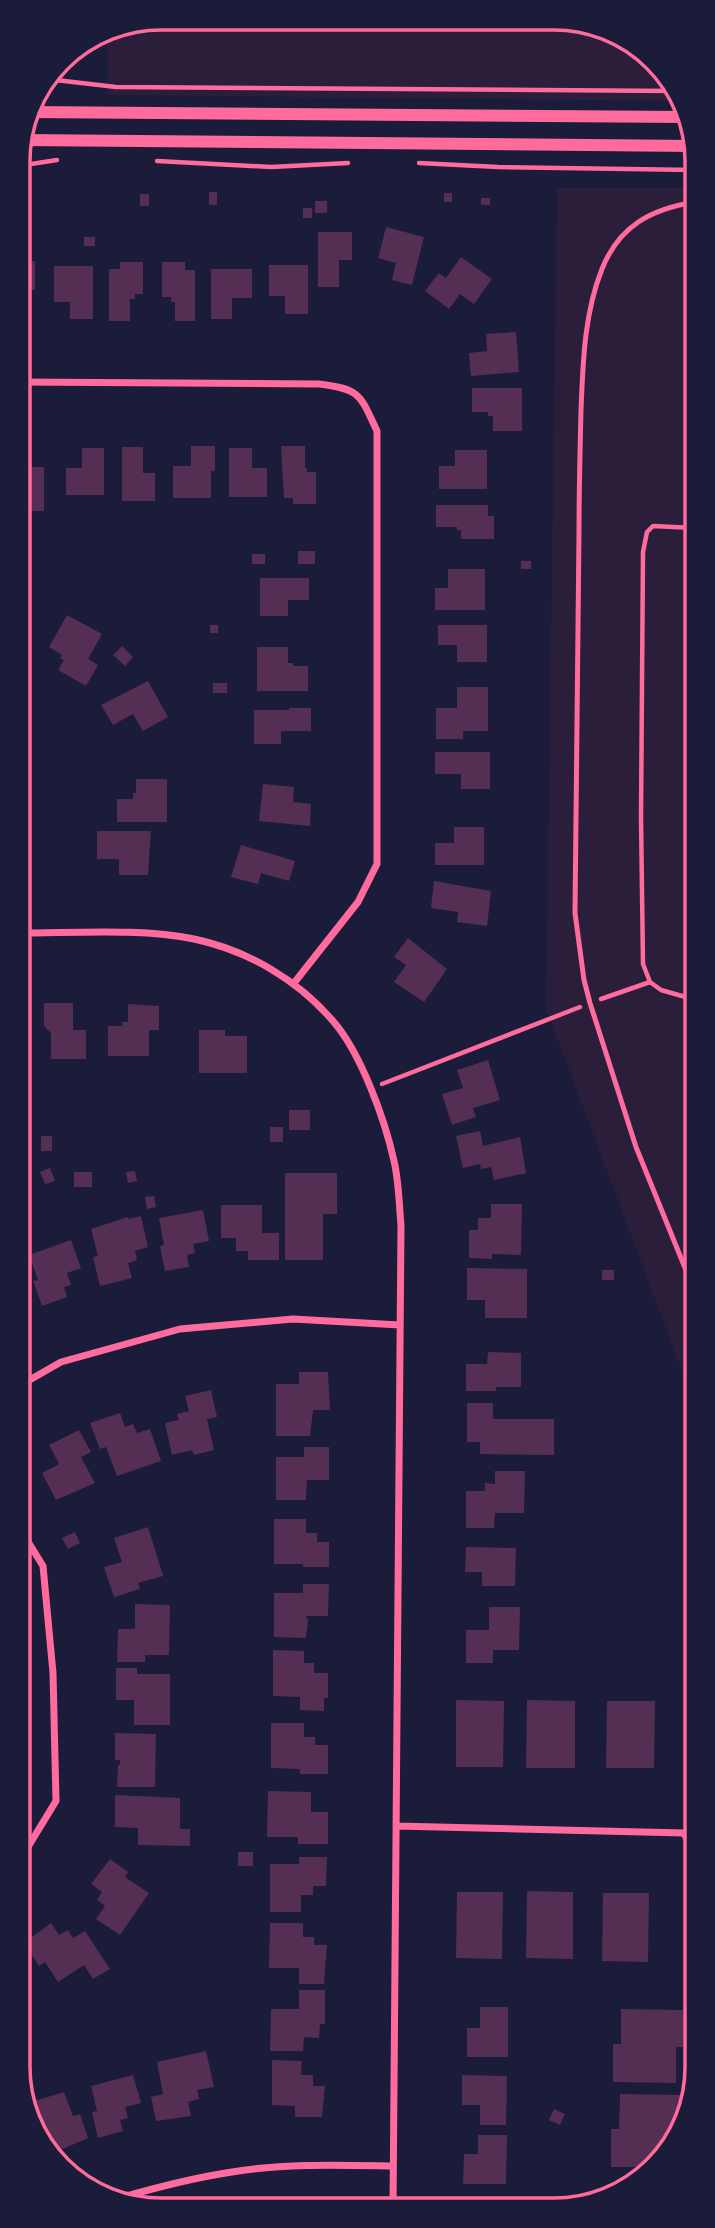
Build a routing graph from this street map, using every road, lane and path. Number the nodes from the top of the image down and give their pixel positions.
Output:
1 (58, 80) edge
2 (665, 91) edge
3 (40, 112) edge
4 (677, 117) edge
5 (32, 140) edge
6 (684, 146) edge
7 (66, 160) dead end
8 (148, 161) dead end
9 (350, 163) dead end
10 (417, 163) dead end
11 (30, 164) edge
12 (685, 170) edge
13 (685, 204) edge
14 (30, 382) edge
15 (685, 528) edge
16 (30, 933) edge
17 (650, 982) junction
18 (294, 983) junction
19 (685, 997) edge
20 (590, 1003) junction
21 (370, 1089) junction
22 (685, 1269) edge
23 (400, 1325) junction
24 (30, 1380) edge
25 (30, 1545) edge
26 (396, 1826) junction
27 (685, 1835) edge
28 (30, 1844) edge
29 (393, 2166) junction
30 (131, 2195) edge
31 (393, 2198) edge

1 - 2 path
3 - 4 street
5 - 6 street
7 - 11 path
8 - 9 path
10 - 12 path
13 - 20 lane
14 - 18 street
15 - 17 path
16 - 18 street
17 - 19 path
17 - 20 path
18 - 21 street
20 - 21 path
20 - 22 lane
21 - 23 street
23 - 24 street
23 - 26 street
25 - 28 street
26 - 27 street
26 - 29 street
29 - 30 street
29 - 31 street

